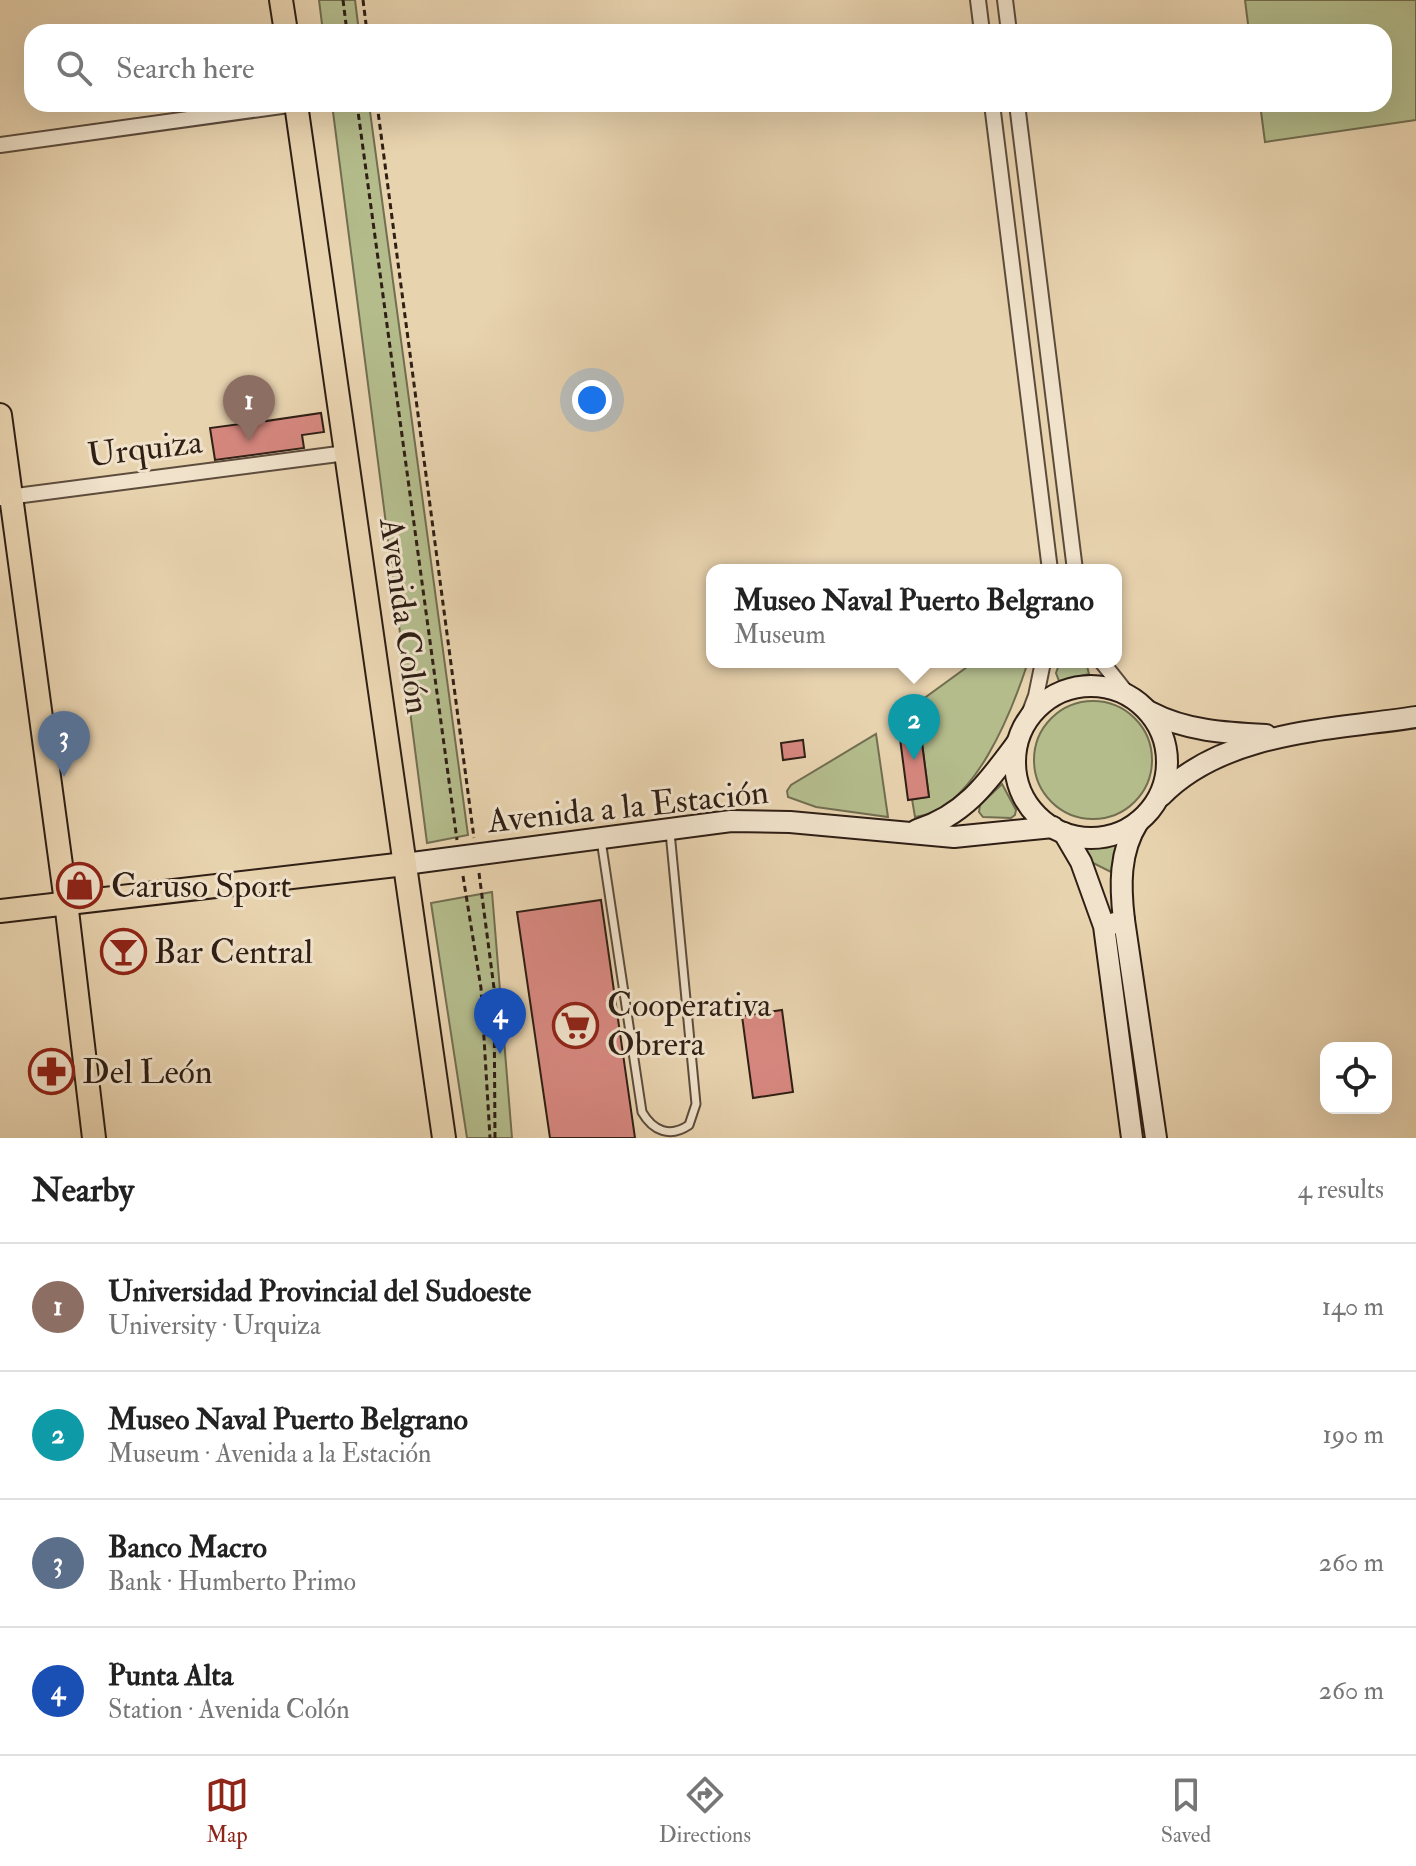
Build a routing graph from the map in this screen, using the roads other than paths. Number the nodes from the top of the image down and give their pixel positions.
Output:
1 (281, 0) edge
2 (978, 0) edge
3 (1005, 0) edge
4 (285, 24) edge
5 (981, 24) edge
6 (1008, 24) edge
7 (238, 112) edge
8 (297, 112) edge
9 (993, 112) edge
10 (1018, 112) edge
11 (0, 145) edge
12 (0, 415) edge
13 (346, 453) junction
14 (6, 498) edge
15 (1049, 564) edge
16 (1074, 564) edge
17 (1042, 668) edge
18 (1107, 668) edge
19 (1137, 702) junction
20 (1416, 717) edge
21 (1020, 735) junction
22 (1290, 736) junction
23 (1158, 799) junction
24 (1138, 822) junction
25 (670, 829) junction
26 (1058, 830) junction
27 (905, 834) junction
28 (601, 838) junction
29 (405, 864) junction
30 (66, 902) junction
31 (0, 911) edge
32 (1114, 923) junction
33 (94, 1138) edge
34 (444, 1138) edge
35 (1132, 1138) edge
36 (1156, 1138) edge

1 - 4 main road
2 - 5 street
3 - 6 street
7 - 11 street
8 - 13 main road, Avenida Colón
9 - 15 street
10 - 16 street
12 - 14 main road
13 - 14 street, Urquiza
13 - 29 main road, Avenida Colón
14 - 30 main road
17 - 21 street
18 - 19 street
19 - 21 street
19 - 22 street
19 - 23 street
20 - 22 street
21 - 26 street
21 - 27 street
22 - 23 street
23 - 24 street
24 - 26 street
24 - 32 street
25 - 27 street, Avenida a la Estación
25 - 28 street, Avenida a la Estación
25 - 28 lane
26 - 27 street, Avenida a la Estación
26 - 32 street
28 - 29 street, Avenida a la Estación
29 - 30 main road
29 - 34 main road, Avenida Colón
30 - 31 main road
30 - 33 main road
32 - 35 street
32 - 36 street

